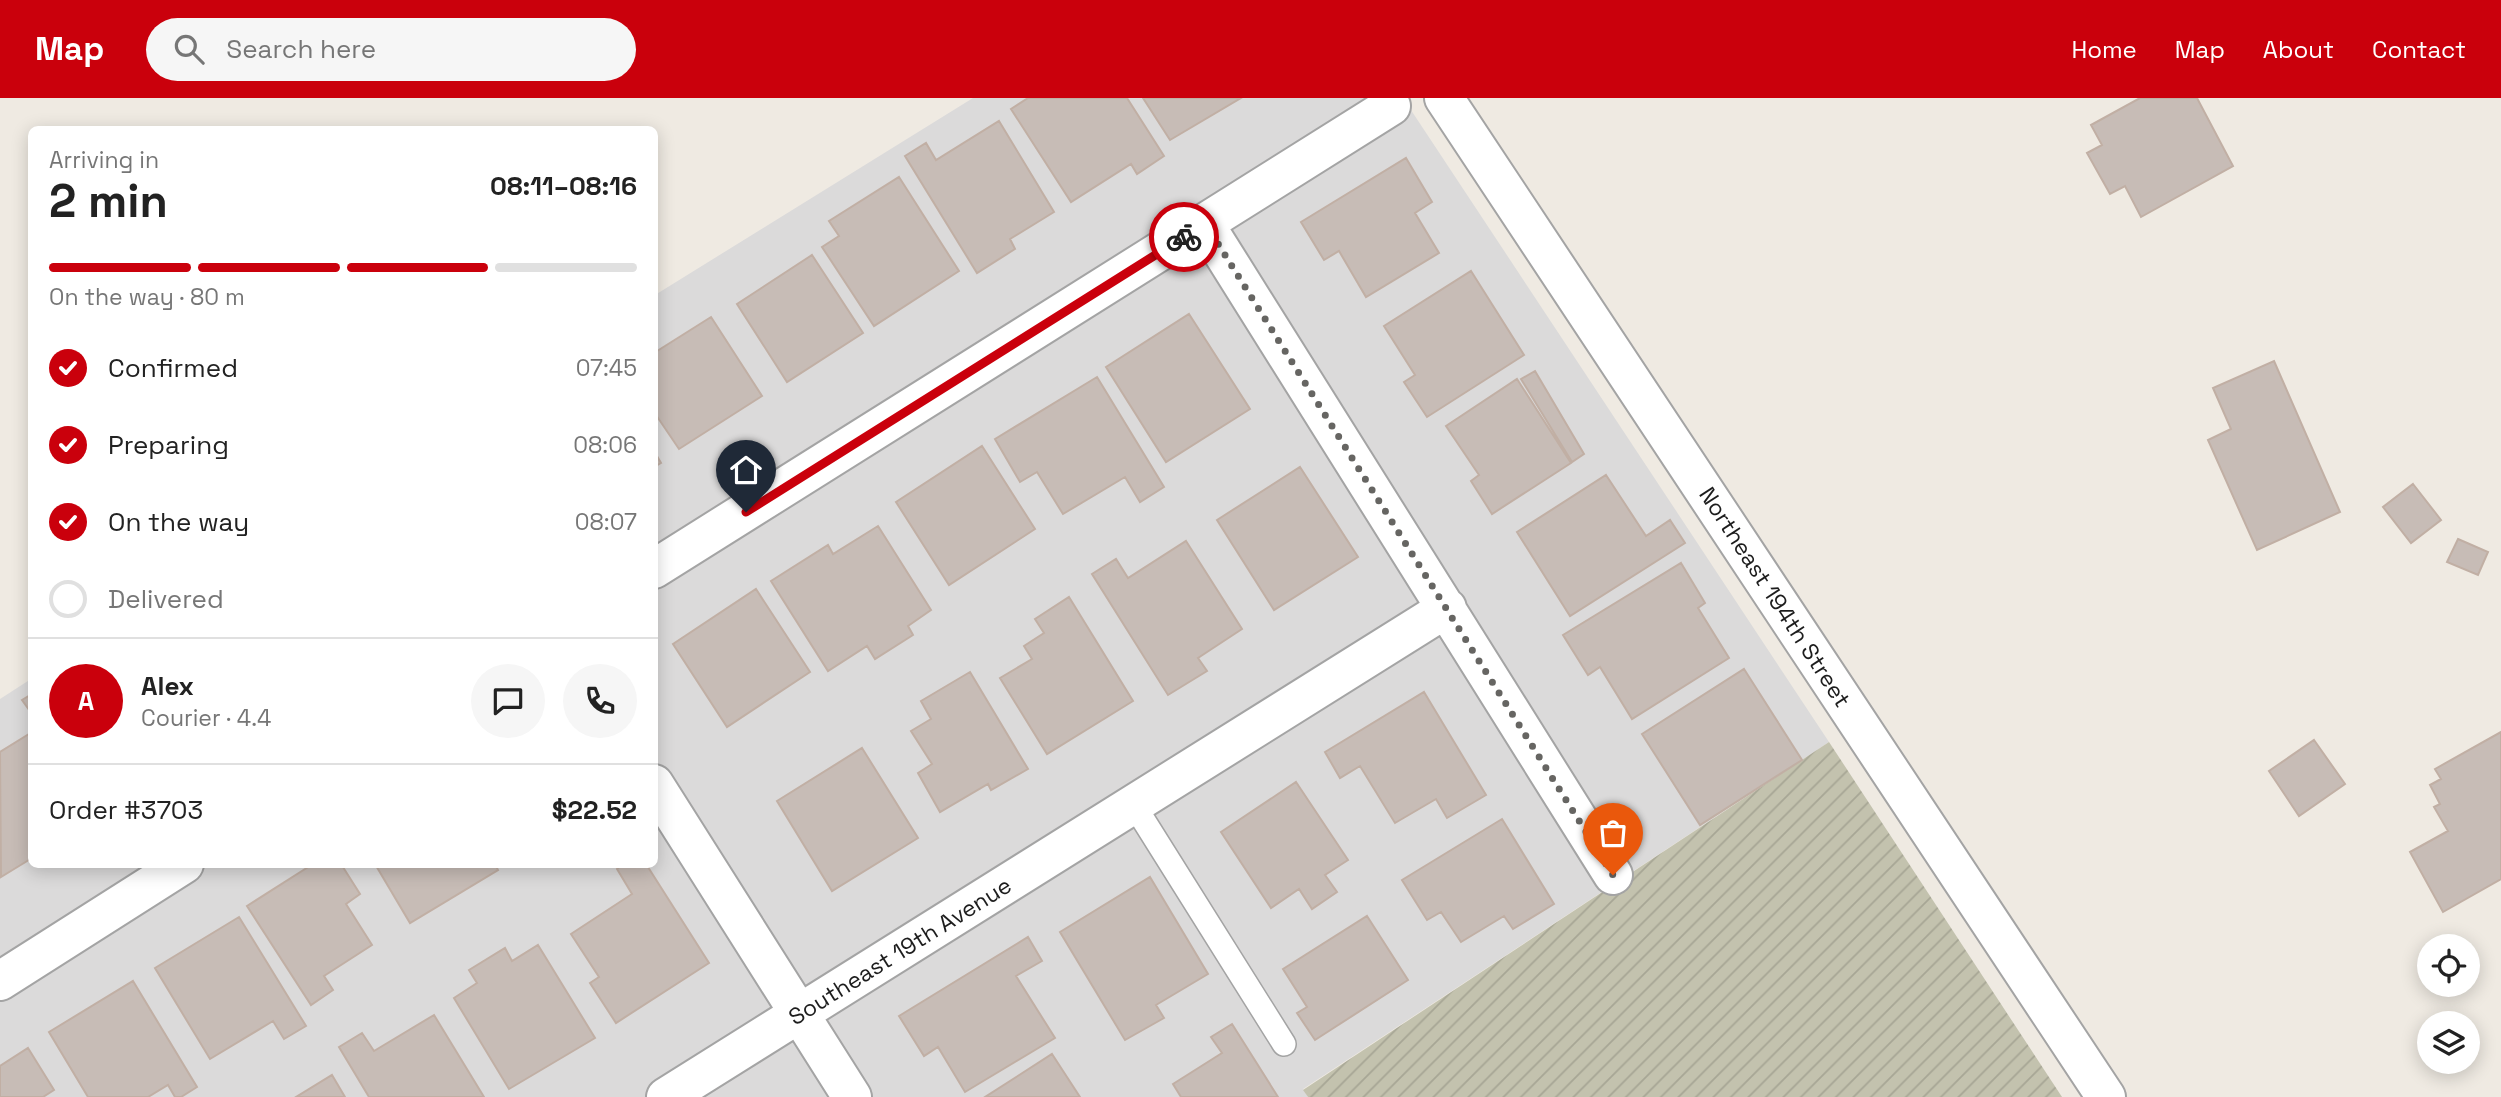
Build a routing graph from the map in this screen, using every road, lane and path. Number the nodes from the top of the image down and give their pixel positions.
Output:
1 (1444, 98) edge
2 (1391, 106) dead end
3 (1205, 223) junction
4 (658, 566) edge
5 (1447, 608) junction
6 (658, 791) edge
7 (1134, 805) junction
8 (178, 868) edge
9 (1613, 875) dead end
10 (0, 981) edge
11 (799, 1014) junction
12 (1284, 1044) dead end
13 (666, 1097) edge
14 (852, 1097) edge
15 (2106, 1097) edge

1 - 15 street, Northeast 194th Street
2 - 3 street
3 - 4 street
3 - 5 street
5 - 7 street, Southeast 19th Avenue
5 - 9 street
6 - 11 street
7 - 11 street, Southeast 19th Avenue
7 - 12 lane
8 - 10 street
11 - 13 street, Southeast 19th Avenue
11 - 14 street

